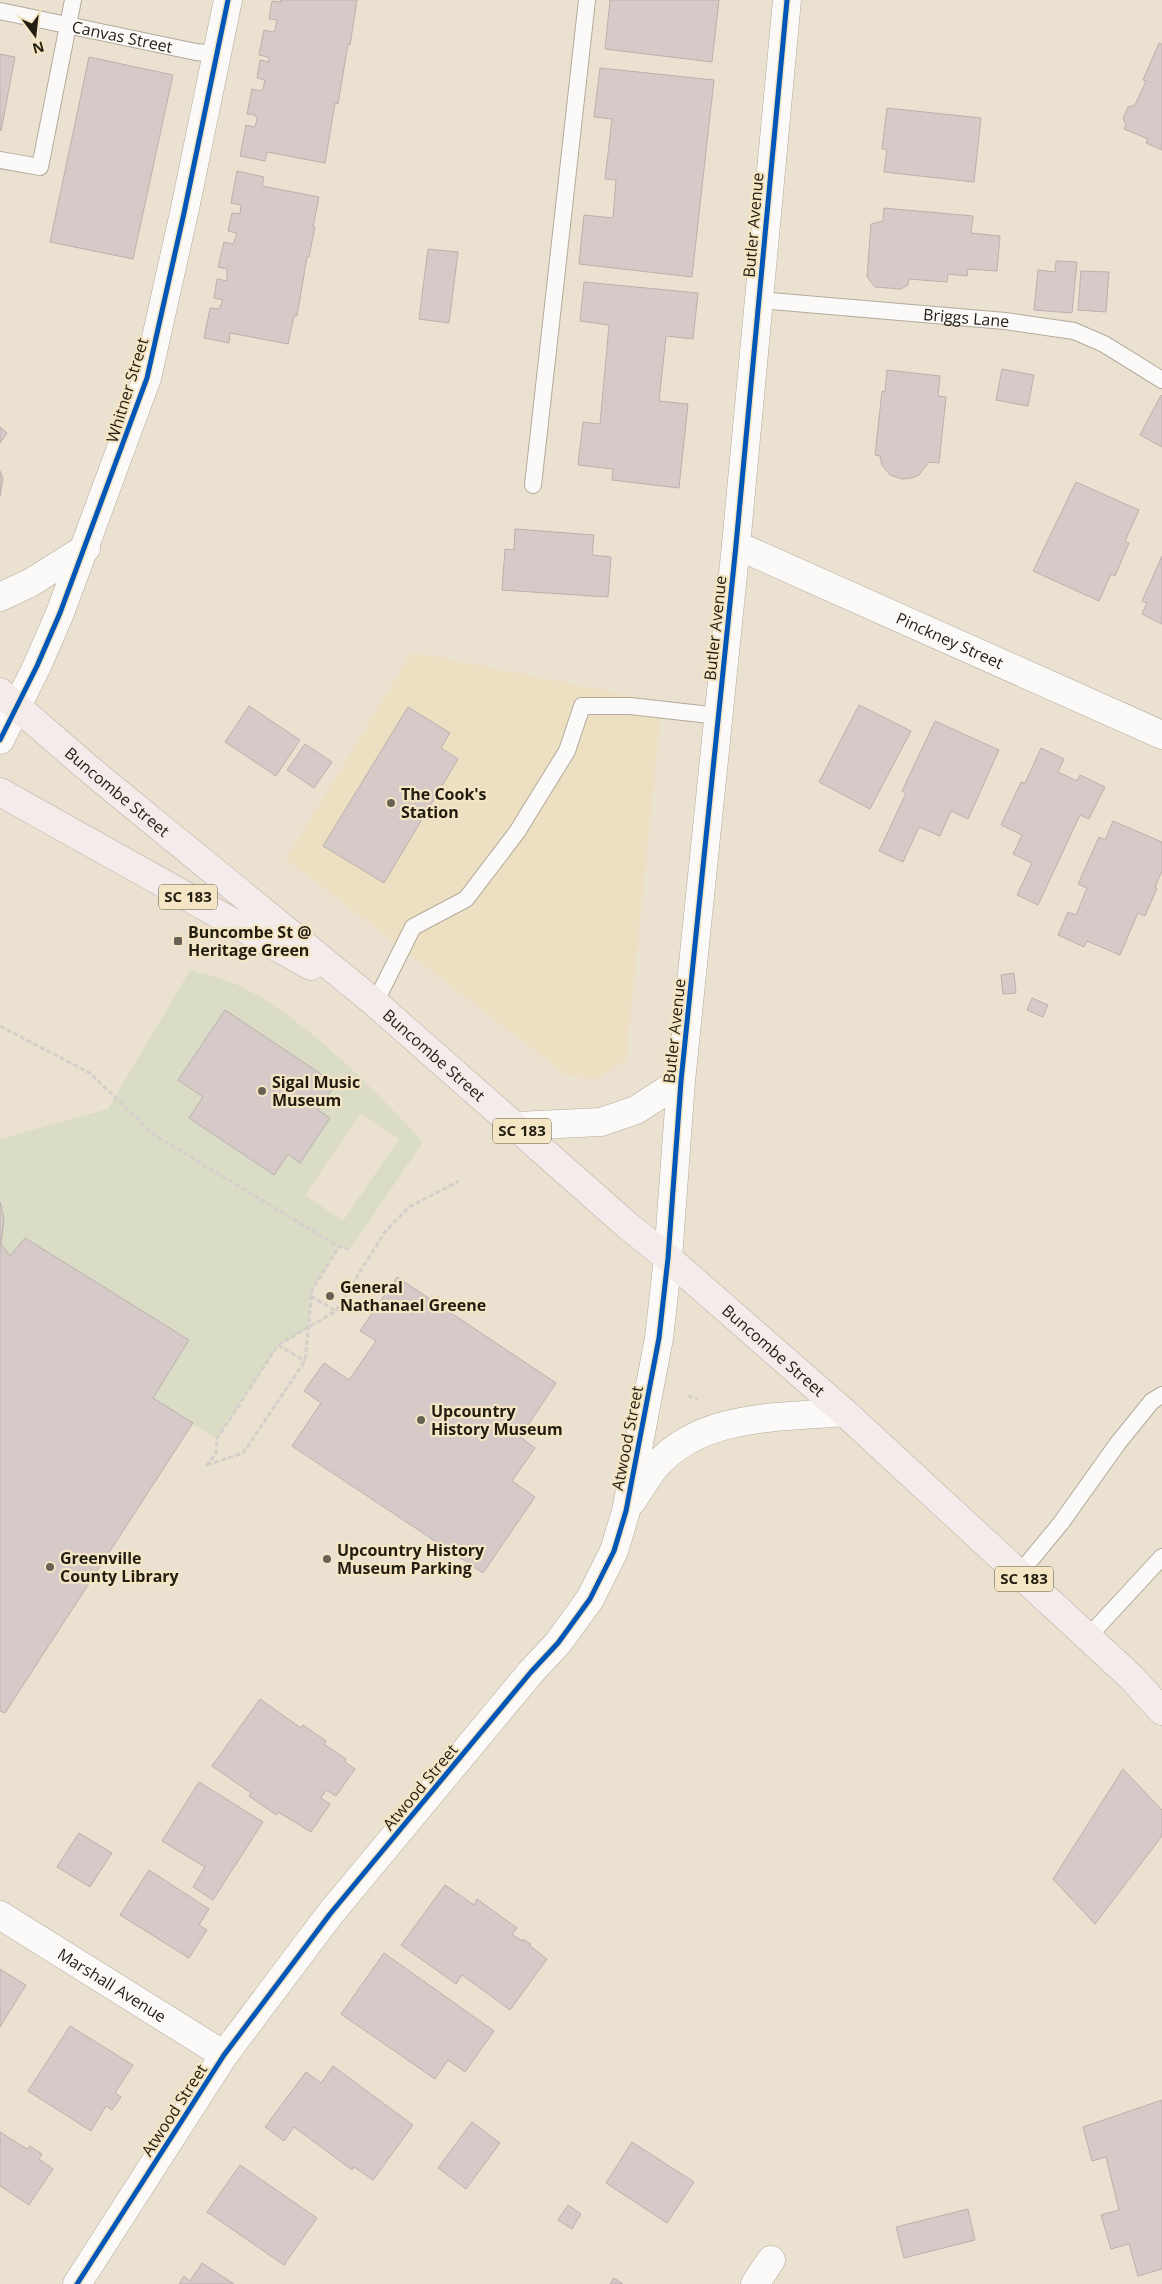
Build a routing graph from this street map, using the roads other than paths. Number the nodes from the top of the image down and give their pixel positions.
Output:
1 (73, 0) edge
2 (228, 0) edge
3 (587, 0) edge
4 (787, 0) edge
5 (0, 11) edge
6 (69, 25) junction
7 (217, 54) junction
8 (0, 160) edge
9 (758, 300) junction
10 (1162, 380) edge
11 (533, 485) dead end
12 (736, 545) junction
13 (86, 548) junction
14 (0, 596) edge
15 (8, 699) edge
16 (719, 716) junction
17 (1162, 735) edge
18 (0, 740) edge
19 (0, 792) edge
20 (376, 1003) junction
21 (681, 1081) junction
22 (517, 1126) junction
23 (668, 1258) junction
24 (1162, 1395) edge
25 (844, 1412) junction
26 (626, 1511) junction
27 (1162, 1557) edge
28 (1019, 1574) junction
29 (1088, 1637) junction
30 (1162, 1711) edge
31 (0, 1915) edge
32 (224, 2056) junction
33 (771, 2260) dead end
34 (76, 2284) edge
35 (755, 2284) edge

1 - 6 lane
2 - 7 street, Whitner Street
3 - 11 lane
4 - 9 street, Butler Avenue
5 - 6 lane, Canvas Street
6 - 7 lane, Canvas Street
6 - 8 lane
7 - 13 street, Whitner Street
9 - 10 lane, Briggs Lane
9 - 12 street, Butler Avenue
12 - 16 street, Butler Avenue
12 - 17 street, Pinckney Street
13 - 14 street
13 - 15 street, Whitner Street
15 - 18 street, Whitner Street
15 - 20 main road, Buncombe Street
16 - 20 lane
16 - 21 street, Butler Avenue
19 - 20 main road, Buncombe Street / SC 183
20 - 22 main road, Buncombe Street / SC 183
21 - 22 street
21 - 23 street, Butler Avenue
22 - 23 main road, Buncombe Street / SC 183
23 - 25 main road, Buncombe Street / SC 183
23 - 26 street, Atwood Street
24 - 28 lane
25 - 26 street
25 - 28 main road, Buncombe Street / SC 183
26 - 32 street, Atwood Street
27 - 29 lane
28 - 29 main road, Buncombe Street / SC 183
29 - 30 main road, Buncombe Street / SC 183
31 - 32 street, Marshall Avenue
32 - 34 street, Atwood Street
33 - 35 street

